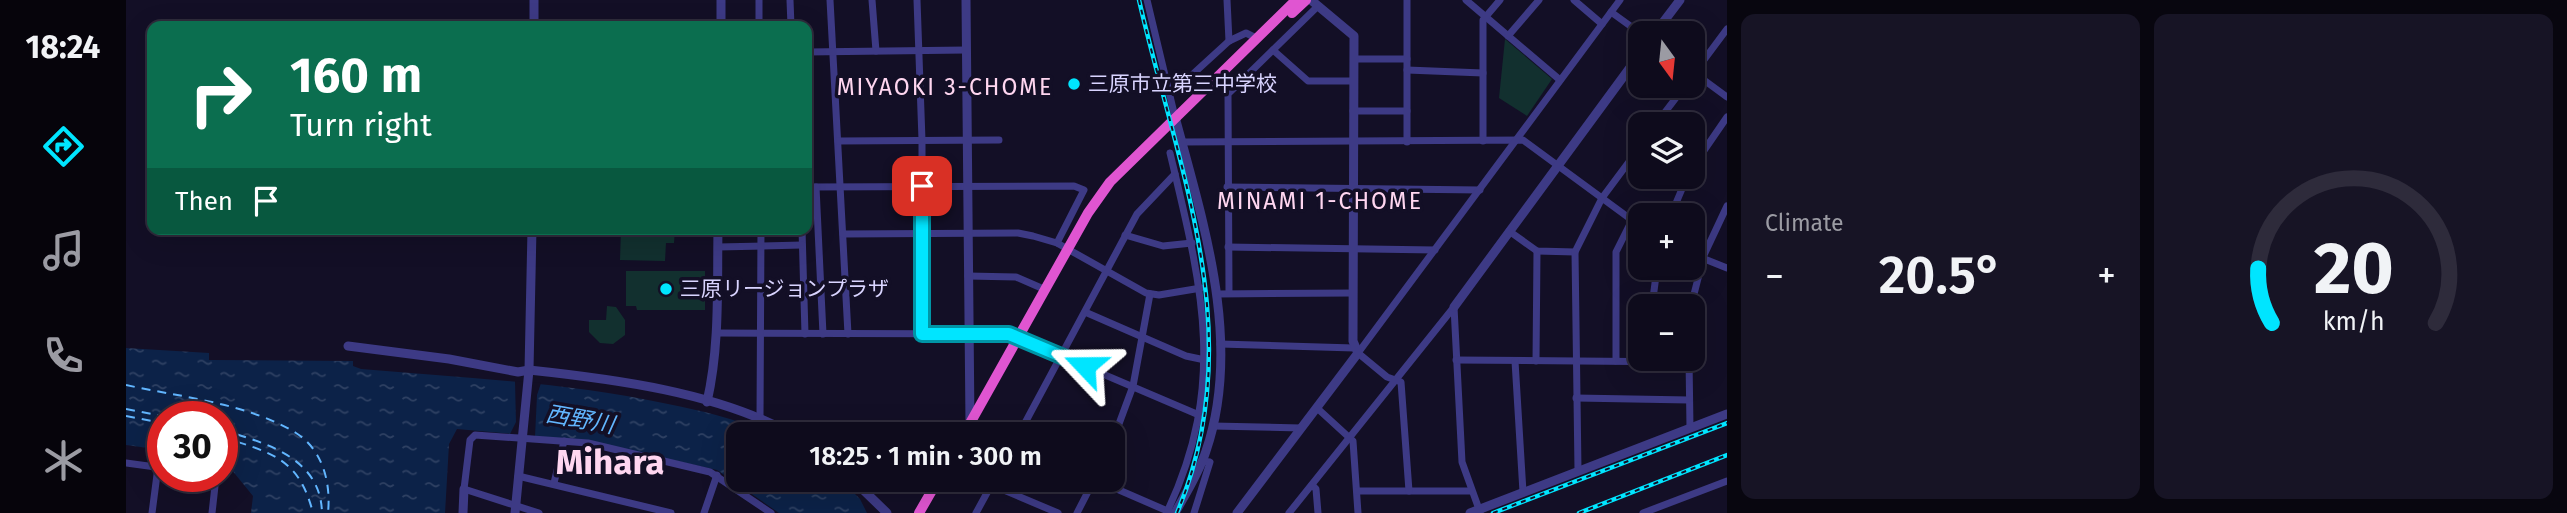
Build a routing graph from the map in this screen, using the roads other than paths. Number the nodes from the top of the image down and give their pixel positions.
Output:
1 (534, 0) edge
2 (721, 0) edge
3 (759, 0) edge
4 (790, 0) edge
5 (830, 0) edge
6 (872, 0) edge
7 (917, 0) edge
8 (966, 0) edge
9 (1147, 0) edge
10 (1227, 0) edge
11 (1296, 0) edge
12 (1407, 0) edge
13 (1466, 0) edge
14 (1500, 0) edge
15 (1539, 0) edge
16 (1574, 0) edge
17 (1620, 0) edge
18 (1679, 0) edge
19 (1311, 2) edge
20 (1611, 12) junction
21 (1486, 17) junction
22 (534, 21) edge
23 (721, 21) edge
24 (759, 21) edge
25 (792, 21) edge
26 (1664, 21) edge
27 (1602, 24) junction
28 (1628, 24) edge
29 (1727, 29) edge
30 (1508, 36) junction
31 (1256, 38) junction
32 (1229, 41) junction
33 (966, 50) junction
34 (1273, 50) junction
35 (834, 51) junction
36 (876, 51) junction
37 (921, 51) junction
38 (812, 52) edge
39 (1705, 57) edge
40 (1354, 59) junction
41 (1407, 59) junction
42 (1407, 70) junction
43 (1628, 70) edge
44 (1483, 73) junction
45 (1560, 80) junction
46 (1353, 81) junction
47 (1705, 81) edge
48 (1170, 94) junction
49 (1727, 97) edge
50 (1676, 98) edge
51 (1353, 111) junction
52 (1407, 111) junction
53 (1665, 112) edge
54 (1175, 117) junction
55 (1727, 117) edge
56 (1518, 139) junction
57 (922, 140) junction
58 (967, 140) junction
59 (999, 140) dead end
60 (838, 141) junction
61 (1483, 141) junction
62 (1182, 142) junction
63 (1227, 142) junction
64 (1353, 142) junction
65 (1407, 142) junction
66 (1705, 149) edge
67 (1170, 153) dead end
68 (1628, 163) edge
69 (1558, 165) junction
70 (1175, 174) junction
71 (922, 186) junction
72 (969, 186) junction
73 (812, 187) edge
74 (816, 187) junction
75 (840, 187) junction
76 (1227, 187) junction
77 (1353, 188) junction
78 (1480, 190) junction
79 (1602, 198) junction
80 (1727, 206) edge
81 (1628, 217) edge
82 (1628, 228) edge
83 (1509, 231) junction
84 (922, 233) junction
85 (968, 233) junction
86 (842, 234) junction
87 (532, 235) edge
88 (718, 235) edge
89 (761, 235) edge
90 (802, 235) edge
91 (1125, 235) junction
92 (1057, 243) junction
93 (1192, 243) junction
94 (802, 245) junction
95 (761, 246) junction
96 (718, 247) junction
97 (1228, 247) junction
98 (1353, 249) junction
99 (1434, 250) junction
100 (1067, 251) junction
101 (1536, 251) junction
102 (1575, 252) junction
103 (1705, 255) edge
104 (1705, 260) edge
105 (1727, 268) edge
106 (1106, 271) junction
107 (968, 276) junction
108 (1201, 288) junction
109 (1045, 290) junction
110 (1229, 292) junction
111 (1353, 293) junction
112 (1150, 294) junction
113 (1217, 294) junction
114 (1454, 307) junction
115 (1085, 312) junction
116 (716, 333) junction
117 (762, 334) junction
118 (806, 334) junction
119 (823, 334) junction
120 (848, 334) junction
121 (922, 334) junction
122 (968, 334) junction
123 (1020, 337) junction
124 (1144, 339) junction
125 (1220, 344) junction
126 (348, 346) dead end
127 (1356, 351) junction
128 (1061, 356) junction
129 (1205, 360) junction
130 (1456, 360) junction
131 (1515, 361) junction
132 (1536, 361) junction
133 (1576, 361) junction
134 (1616, 361) junction
135 (1628, 361) edge
136 (529, 370) junction
137 (1689, 371) edge
138 (1395, 380) junction
139 (1133, 386) junction
140 (1576, 398) junction
141 (1689, 400) junction
142 (707, 402) junction
143 (1317, 408) junction
144 (1727, 414) edge
145 (1199, 415) junction
146 (760, 418) junction
147 (768, 422) edge
148 (967, 422) edge
149 (971, 422) edge
150 (1025, 422) edge
151 (1120, 422) edge
152 (1213, 426) junction
153 (1301, 428) junction
154 (1690, 428) junction
155 (522, 436) junction
156 (1350, 436) junction
157 (564, 441) junction
158 (1202, 461) junction
159 (126, 463) edge
160 (147, 466) edge
161 (1578, 470) junction
162 (717, 475) junction
163 (518, 476) junction
164 (1727, 481) edge
165 (554, 483) junction
166 (1312, 485) junction
167 (464, 488) junction
168 (1357, 491) junction
169 (1409, 491) junction
170 (1471, 491) junction
171 (156, 492) edge
172 (214, 492) edge
173 (865, 492) edge
174 (931, 492) edge
175 (988, 492) edge
176 (1014, 492) edge
177 (1088, 492) edge
178 (1124, 492) edge
179 (1523, 492) junction
180 (515, 509) edge
181 (767, 512) edge
182 (1172, 512) edge
183 (1477, 512) edge
184 (152, 513) edge
185 (212, 513) edge
186 (463, 513) edge
187 (538, 513) edge
188 (671, 513) edge
189 (704, 513) edge
190 (887, 513) edge
191 (919, 513) edge
192 (976, 513) edge
193 (1058, 513) edge
194 (1077, 513) edge
195 (1194, 513) edge
196 (1237, 513) edge
197 (1289, 513) edge
198 (1318, 513) edge
199 (1358, 513) edge
200 (1643, 513) edge

1 - 22 street
2 - 23 street
3 - 24 street
4 - 25 street
5 - 35 street
6 - 36 street
7 - 37 street
8 - 33 street
9 - 48 street
10 - 32 street
11 - 31 highway
12 - 41 street
13 - 21 street
14 - 21 street
15 - 30 street
16 - 27 street
17 - 20 street
18 - 26 street
19 - 34 street
19 - 40 street
19 - 54 highway
20 - 27 street
20 - 28 street
21 - 30 street
21 - 44 street
27 - 45 street
29 - 39 street
30 - 45 street
31 - 32 street
31 - 54 highway
32 - 48 street
33 - 37 street
33 - 58 street
34 - 46 street
34 - 63 street
35 - 36 street
35 - 38 street
35 - 60 street
36 - 37 street
37 - 57 street
40 - 41 street
40 - 46 street
41 - 42 street
42 - 44 street
42 - 52 street
43 - 69 street
44 - 61 street
45 - 56 street
46 - 51 street
47 - 49 street
48 - 54 street
50 - 53 street
51 - 52 street
51 - 64 street
52 - 65 street
54 - 62 street
54 - 100 highway
55 - 66 street
56 - 61 street
56 - 69 street
56 - 78 street
57 - 58 street
57 - 60 street
57 - 71 street
58 - 59 street
58 - 72 street
60 - 75 street
61 - 65 street
62 - 63 street
62 - 113 street
63 - 64 street
63 - 76 street
64 - 65 street
64 - 77 street
67 - 70 street
68 - 79 street
69 - 79 street
69 - 83 street
70 - 91 street
70 - 93 street
71 - 72 street
71 - 75 street
71 - 84 street
72 - 85 street
72 - 92 street
73 - 74 street
74 - 75 street
74 - 119 street
75 - 86 street
76 - 77 street
76 - 97 street
77 - 78 street
77 - 98 street
78 - 99 street
79 - 81 street
79 - 102 street
80 - 103 street
82 - 134 street
83 - 101 street
83 - 114 street
84 - 85 street
84 - 86 street
84 - 121 street
85 - 92 street
85 - 107 street
86 - 120 street
87 - 136 street
88 - 96 street
89 - 95 street
90 - 94 street
91 - 93 street
91 - 106 street
92 - 100 street
93 - 108 street
94 - 95 street
94 - 118 street
95 - 96 street
95 - 117 street
96 - 116 street
97 - 98 street
97 - 110 street
98 - 99 street
98 - 111 street
99 - 127 street
100 - 106 street
100 - 109 highway
101 - 102 street
101 - 132 street
102 - 133 street
104 - 105 street
106 - 112 street
106 - 115 street
107 - 109 street
107 - 122 street
108 - 112 street
108 - 129 street
109 - 123 highway
110 - 111 street
110 - 113 street
111 - 127 street
112 - 124 street
113 - 125 street
114 - 130 street
114 - 138 street
115 - 124 street
115 - 128 street
116 - 117 street
116 - 142 street
117 - 118 street
117 - 146 street
118 - 119 street
119 - 120 street
120 - 121 street
121 - 122 street
122 - 123 street
122 - 148 street
123 - 128 street
123 - 149 highway
124 - 129 street
124 - 139 street
125 - 127 street
125 - 152 street
126 - 136 street
127 - 138 street
127 - 143 street
128 - 139 street
128 - 150 street
129 - 145 street
130 - 131 street
130 - 170 street
131 - 132 street
131 - 179 street
132 - 133 street
133 - 134 street
133 - 140 street
134 - 135 street
136 - 142 street
136 - 155 street
137 - 141 street
138 - 156 street
138 - 169 street
139 - 145 street
139 - 151 street
140 - 141 street
140 - 161 street
141 - 154 street
142 - 146 street
143 - 153 street
143 - 156 street
144 - 154 street
145 - 182 street
146 - 147 street
152 - 153 street
152 - 158 street
153 - 196 street
154 - 161 street
155 - 157 street
155 - 163 street
155 - 167 street
156 - 166 street
156 - 168 street
157 - 162 street
157 - 165 street
158 - 182 street
158 - 195 street
159 - 160 street
161 - 179 street
162 - 181 street
162 - 189 street
163 - 165 street
163 - 180 street
164 - 200 street
165 - 188 street
166 - 197 street
166 - 198 street
167 - 180 street
167 - 186 street
168 - 169 street
168 - 199 street
169 - 170 street
170 - 183 street
171 - 184 street
172 - 185 street
173 - 190 street
174 - 191 highway
175 - 192 street
176 - 193 street
177 - 194 street
178 - 182 street
179 - 183 street
180 - 187 street

